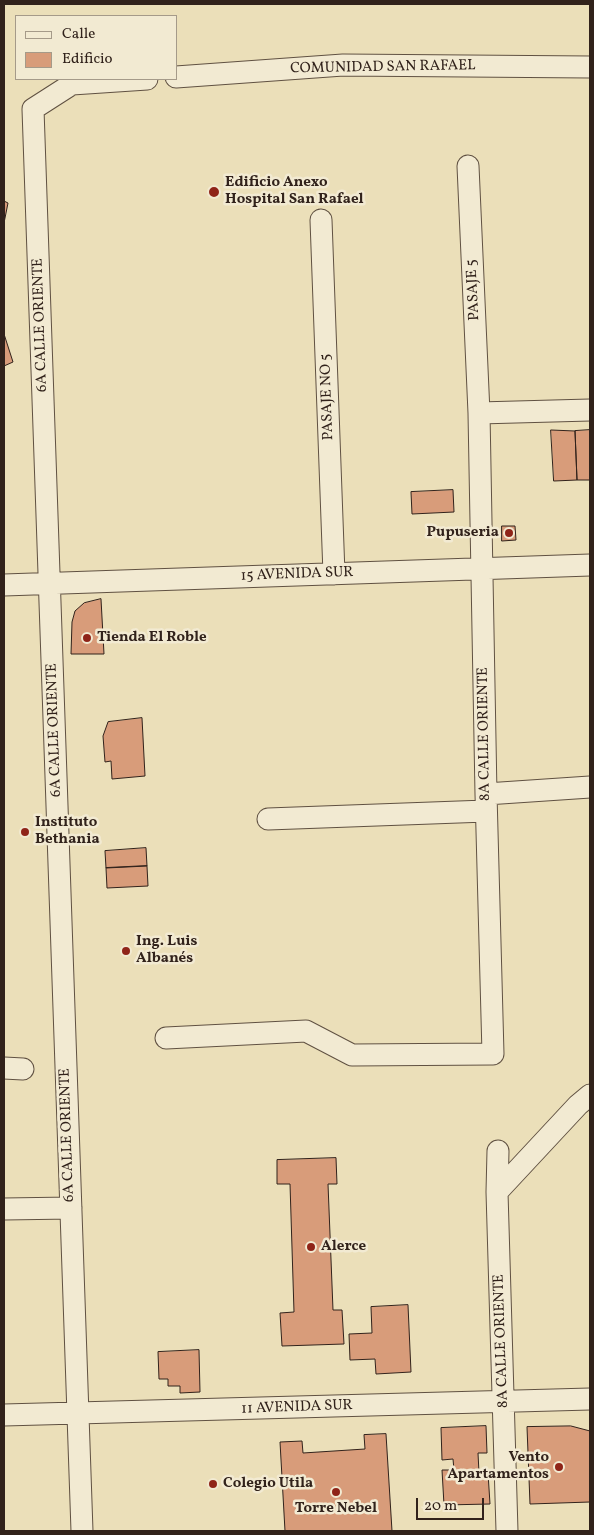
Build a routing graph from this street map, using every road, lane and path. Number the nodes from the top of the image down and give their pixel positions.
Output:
1 (590, 67) edge
2 (178, 77) edge
3 (132, 80) edge
4 (468, 166) dead end
5 (321, 220) dead end
6 (590, 410) edge
7 (480, 413) junction
8 (590, 565) edge
9 (484, 569) junction
10 (334, 574) junction
11 (50, 584) junction
12 (4, 585) edge
13 (590, 788) edge
14 (486, 803) junction
15 (268, 819) dead end
16 (166, 1038) dead end
17 (590, 1095) edge
18 (498, 1151) dead end
19 (497, 1192) junction
20 (71, 1208) junction
21 (4, 1210) edge
22 (590, 1399) edge
23 (504, 1402) junction
24 (78, 1414) junction
25 (4, 1415) edge
26 (82, 1531) edge
27 (507, 1531) edge

1 - 2 street, COMUNIDAD SAN RAFAEL
3 - 11 street, 6A CALLE ORIENTE
4 - 7 street, PASAJE 5
5 - 10 street, PASAJE NO 5
6 - 7 street
7 - 9 street, 8A CALLE ORIENTE
8 - 9 street, 15 AVENIDA SUR
9 - 10 street, 15 AVENIDA SUR
9 - 14 street, 8A CALLE ORIENTE
10 - 11 street, 15 AVENIDA SUR
11 - 12 street, 15 AVENIDA SUR
11 - 20 street, 6A CALLE ORIENTE
13 - 14 street
14 - 15 street
14 - 16 street, 8A CALLE ORIENTE
17 - 19 street
18 - 19 street, 8A CALLE ORIENTE
19 - 23 street, 8A CALLE ORIENTE
20 - 21 street
20 - 24 street, 6A CALLE ORIENTE
22 - 23 street, 11 AVENIDA SUR
23 - 24 street, 11 AVENIDA SUR
23 - 27 street, 8A CALLE ORIENTE
24 - 25 street, 11 AVENIDA SUR
24 - 26 street, 6A CALLE ORIENTE

